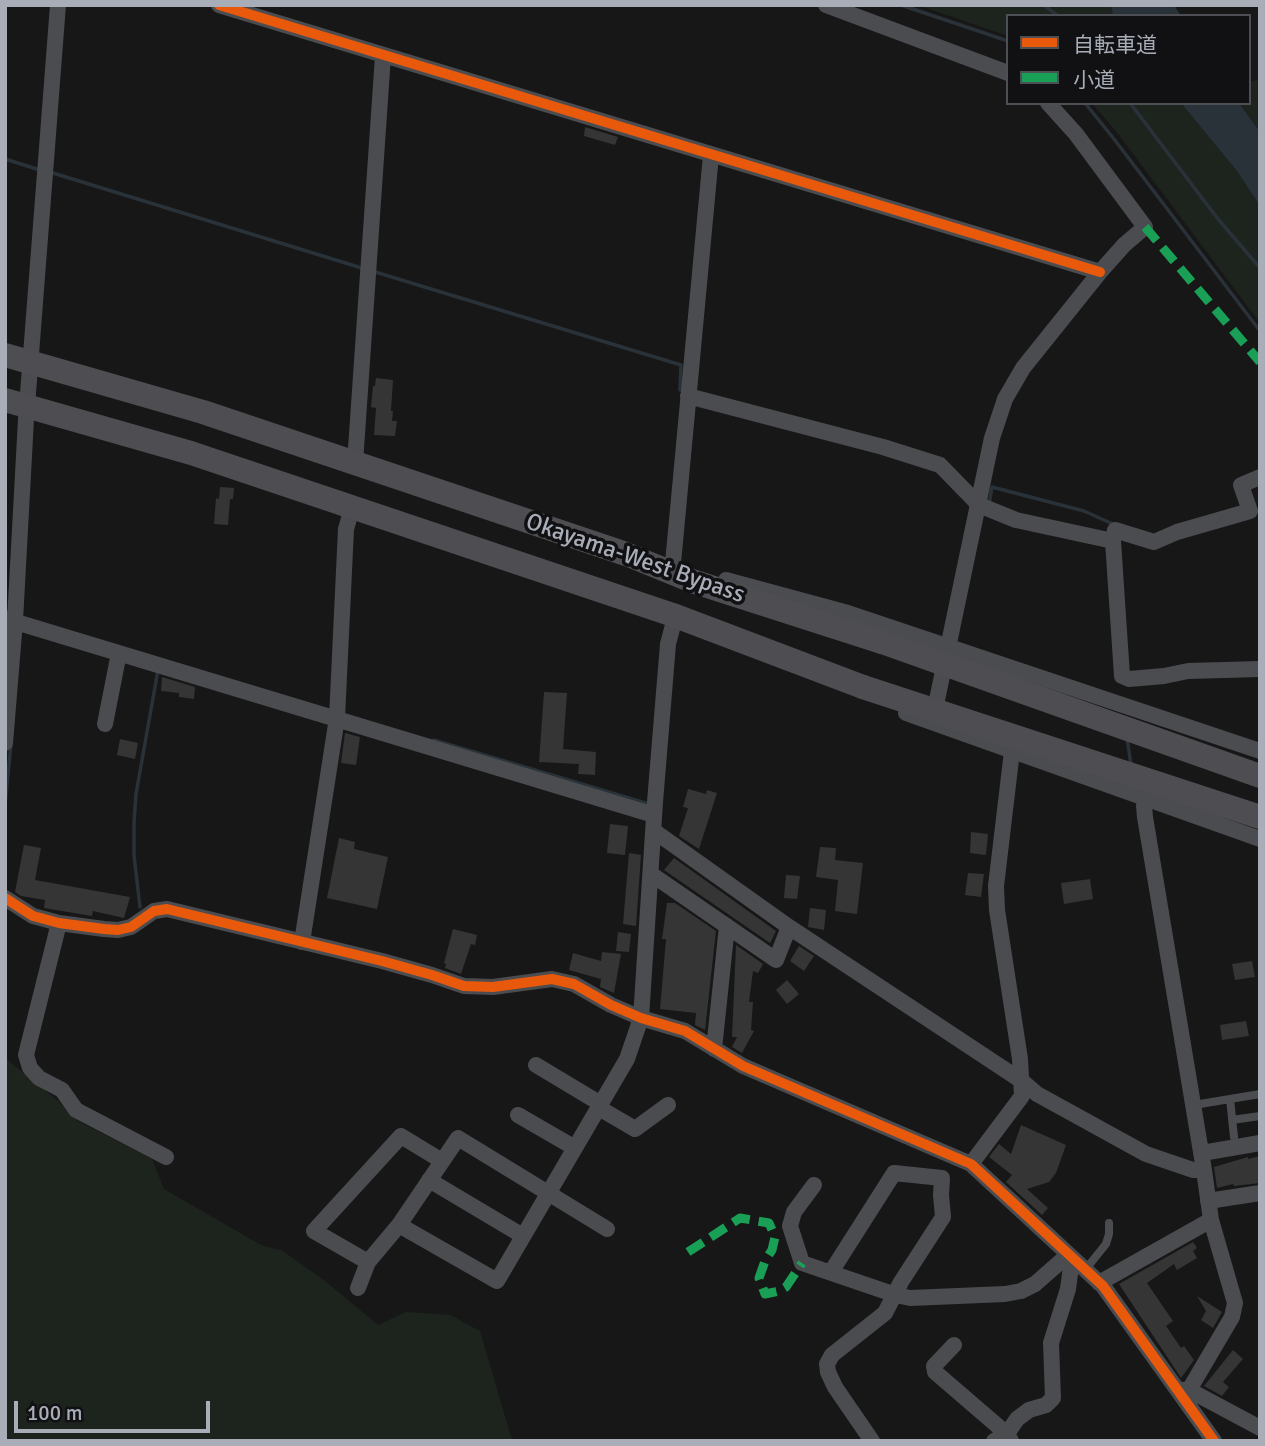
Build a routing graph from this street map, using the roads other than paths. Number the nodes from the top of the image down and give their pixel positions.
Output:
1 (57, 5) edge
2 (219, 5) edge
3 (826, 5) edge
4 (383, 56) junction
5 (1006, 72) edge
6 (1050, 105) edge
7 (710, 155) junction
8 (1100, 272) junction
9 (5, 355) edge
10 (31, 362) junction
11 (688, 396) junction
12 (16, 402) edge
13 (355, 463) junction
14 (1260, 477) edge
15 (979, 505) junction
16 (352, 508) junction
17 (1113, 541) junction
18 (626, 554) junction
19 (673, 563) junction
20 (587, 588) junction
21 (10, 620) edge
22 (673, 625) junction
23 (949, 647) junction
24 (119, 653) junction
25 (1260, 669) edge
26 (1129, 678) junction
27 (1122, 706) junction
28 (337, 714) junction
29 (932, 723) junction
30 (105, 724) dead end
31 (5, 743) edge
32 (1012, 751) junction
33 (1260, 751) edge
34 (1260, 776) edge
35 (1147, 799) junction
36 (654, 814) junction
37 (1260, 817) edge
38 (1260, 839) edge
39 (651, 874) junction
40 (5, 898) edge
41 (59, 923) junction
42 (727, 926) junction
43 (788, 929) junction
44 (302, 942) junction
45 (641, 1018) junction
46 (714, 1049) junction
47 (536, 1065) dead end
48 (1023, 1081) junction
49 (1260, 1094) edge
50 (1230, 1099) junction
51 (668, 1105) dead end
52 (1194, 1105) junction
53 (600, 1106) junction
54 (518, 1115) dead end
55 (1260, 1116) edge
56 (1232, 1120) junction
57 (1234, 1137) dead end
58 (1260, 1143) edge
59 (575, 1148) junction
60 (166, 1157) dead end
61 (442, 1161) junction
62 (1203, 1162) junction
63 (971, 1164) junction
64 (429, 1180) junction
65 (814, 1185) dead end
66 (1260, 1193) edge
67 (548, 1194) junction
68 (1208, 1201) junction
69 (1211, 1220) junction
70 (1109, 1223) dead end
71 (399, 1225) junction
72 (607, 1229) dead end
73 (523, 1236) junction
74 (1075, 1261) junction
75 (368, 1262) junction
76 (831, 1272) junction
77 (1099, 1283) junction
78 (358, 1288) dead end
79 (896, 1295) junction
80 (954, 1345) dead end
81 (1184, 1390) junction
82 (1260, 1428) edge
83 (1004, 1439) edge
84 (872, 1441) edge
85 (1214, 1441) edge

1 - 10 street
2 - 4 street
3 - 5 street
4 - 7 street
4 - 13 street
6 - 8 street
7 - 8 street
7 - 11 street
8 - 15 street
9 - 10 highway, Okayama-West Bypass
10 - 12 street
10 - 13 highway, Okayama-West Bypass
11 - 15 street
11 - 19 street
12 - 16 highway, Okayama-West Bypass
12 - 21 street
13 - 18 highway, Okayama-West Bypass
14 - 17 street
15 - 17 street
15 - 23 street
16 - 20 highway, Okayama-West Bypass
16 - 28 street
17 - 26 street
18 - 19 street
18 - 34 highway, Okayama-West Bypass, bridge
19 - 23 street
20 - 22 street
20 - 37 highway, Okayama-West Bypass, bridge
21 - 24 street
21 - 31 street
22 - 29 street
22 - 36 street
23 - 27 street
23 - 29 street
24 - 28 street
24 - 30 street
25 - 26 street
26 - 27 street
27 - 33 street
28 - 36 street
28 - 44 street
29 - 32 street
32 - 35 street
32 - 48 street
35 - 38 street
35 - 52 street
36 - 39 street
36 - 43 street
39 - 42 street
39 - 45 street
40 - 41 street
41 - 44 street
41 - 60 street
42 - 43 street
42 - 46 street
43 - 48 street
44 - 45 street
45 - 46 street
45 - 53 street
46 - 63 street
47 - 53 street
48 - 62 street
48 - 63 street
49 - 50 lane
50 - 52 lane
50 - 56 lane
51 - 53 street
52 - 62 street
53 - 59 street
54 - 59 street
55 - 56 lane
56 - 57 lane
58 - 62 street
59 - 67 street
61 - 64 street
61 - 67 street
61 - 75 street
62 - 68 street
63 - 74 street
64 - 71 street
64 - 73 street
65 - 76 street
66 - 68 street
67 - 72 street
67 - 73 street
68 - 69 street
69 - 77 street
69 - 81 street
70 - 74 lane
71 - 73 street
71 - 75 street
74 - 77 street
74 - 79 street
74 - 83 street
75 - 78 street
76 - 79 street
76 - 79 street
77 - 81 street
79 - 84 street
80 - 83 street
81 - 82 street
81 - 85 street

